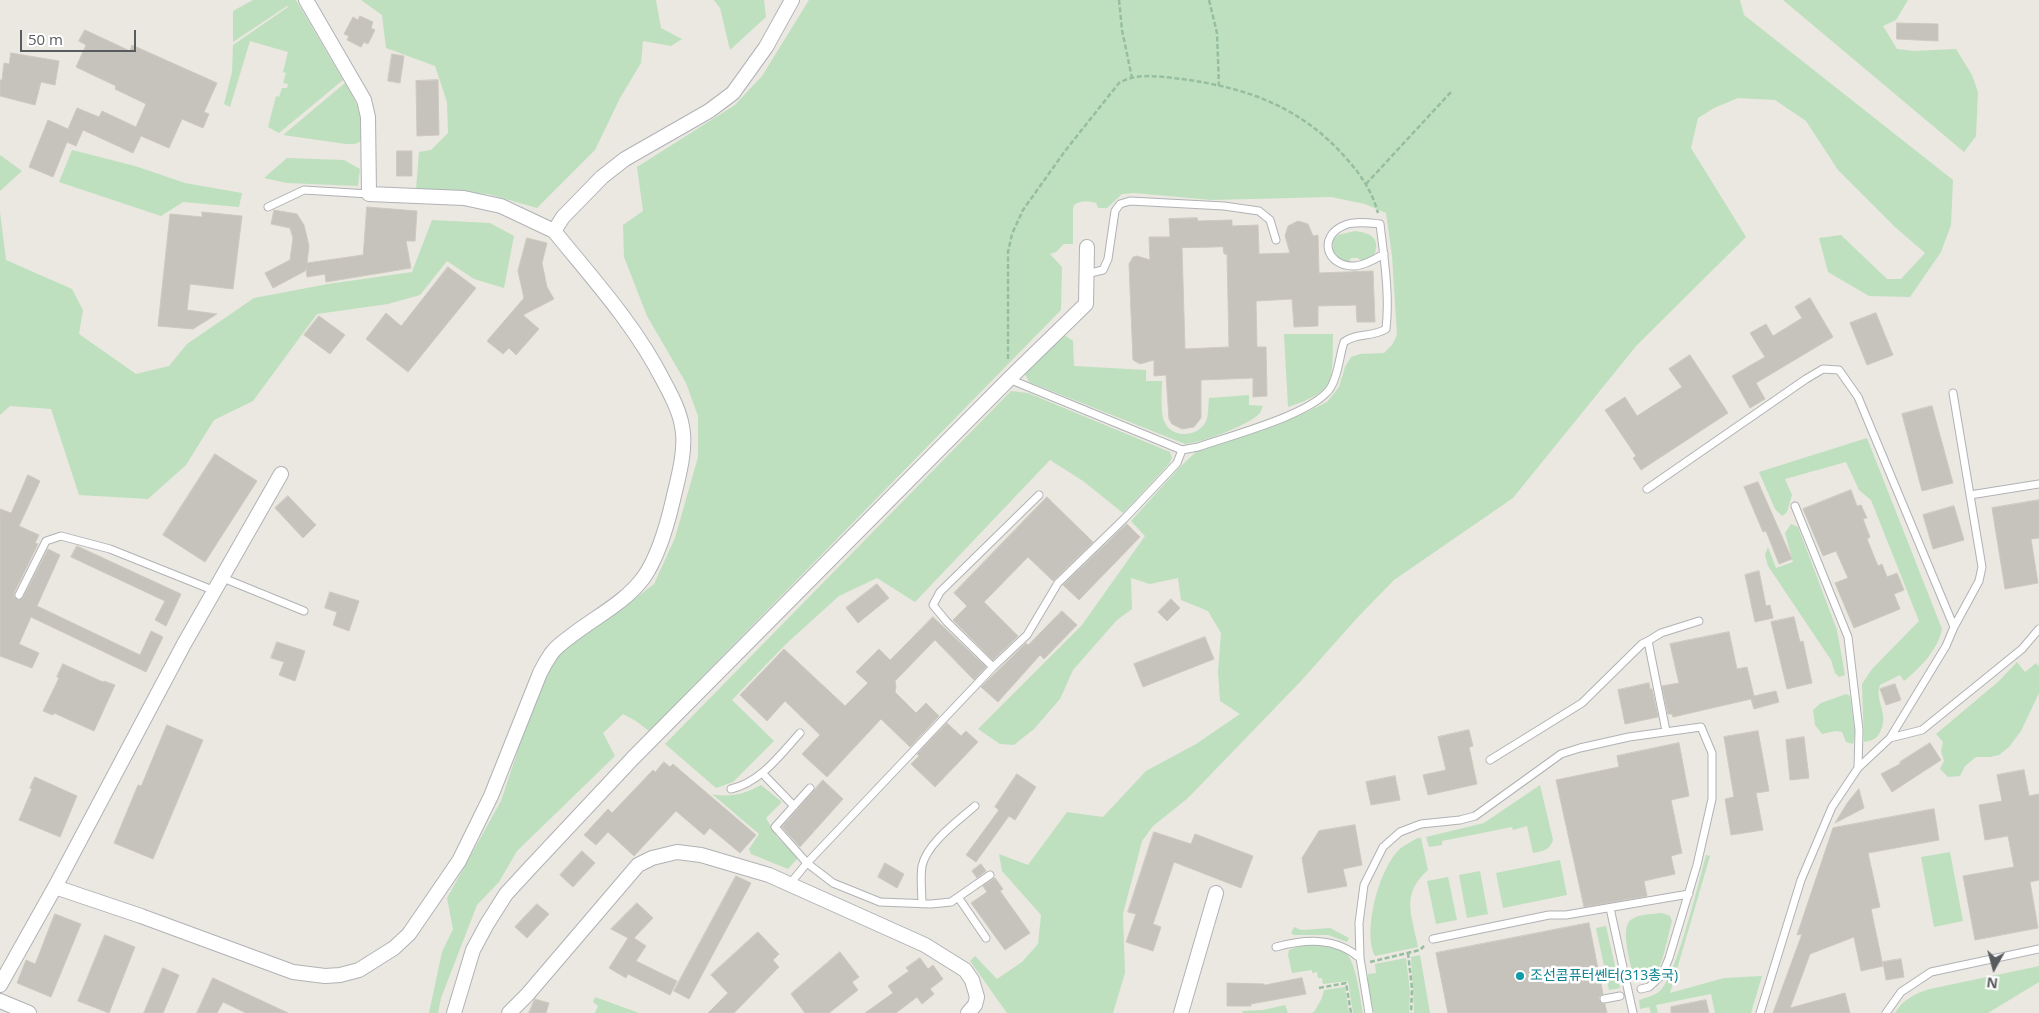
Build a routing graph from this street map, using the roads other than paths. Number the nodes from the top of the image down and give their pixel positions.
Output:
1 (306, 0) edge
2 (792, 0) edge
3 (369, 194) junction
4 (268, 207) dead end
5 (554, 231) junction
6 (1276, 240) dead end
7 (1087, 247) dead end
8 (1384, 254) junction
9 (1086, 274) junction
10 (1009, 379) junction
11 (1953, 393) dead end
12 (1182, 450) junction
13 (281, 474) dead end
14 (2039, 484) edge
15 (1647, 489) dead end
16 (1039, 495) dead end
17 (1970, 495) junction
18 (1795, 506) dead end
19 (223, 578) junction
20 (215, 591) junction
21 (19, 595) dead end
22 (304, 611) dead end
23 (1699, 621) dead end
24 (1954, 627) junction
25 (2039, 629) edge
26 (1648, 641) junction
27 (993, 668) junction
28 (1666, 731) junction
29 (800, 733) dead end
30 (1890, 738) junction
31 (1490, 760) dead end
32 (1858, 768) junction
33 (763, 774) junction
34 (810, 788) dead end
35 (731, 789) dead end
36 (794, 806) junction
37 (975, 806) dead end
38 (807, 863) junction
39 (990, 875) dead end
40 (789, 885) junction
41 (54, 887) junction
42 (1216, 893) dead end
43 (1688, 894) junction
44 (958, 897) junction
45 (922, 904) junction
46 (1610, 908) junction
47 (986, 938) dead end
48 (1433, 939) road end
49 (1276, 946) dead end
50 (2039, 949) edge
51 (1361, 961) junction
52 (0, 985) edge
53 (1641, 989) dead end
54 (1620, 996) dead end
55 (1604, 999) dead end
56 (0, 1001) edge
57 (29, 1013) edge
58 (454, 1013) edge
59 (509, 1013) edge
60 (968, 1013) edge
61 (1182, 1013) edge
62 (1369, 1013) edge
63 (1633, 1013) edge
64 (1760, 1013) edge
65 (1886, 1013) edge

1 - 3 street
2 - 5 street
3 - 4 lane
3 - 5 street
5 - 41 street
6 - 9 lane
7 - 9 street
8 - 8 lane
8 - 12 lane
9 - 10 street
10 - 12 lane
10 - 58 street
11 - 17 lane
12 - 27 lane
13 - 19 street
14 - 17 lane
15 - 24 lane
16 - 27 lane
17 - 24 lane
18 - 32 lane
19 - 20 street
19 - 22 lane
20 - 21 lane
20 - 41 street
23 - 26 lane
24 - 30 lane
25 - 30 lane
26 - 28 lane
26 - 31 lane
27 - 38 lane
28 - 43 lane
28 - 51 lane
29 - 33 lane
30 - 32 lane
32 - 64 lane
33 - 35 lane
33 - 36 lane
34 - 36 lane
36 - 38 lane
37 - 45 lane
38 - 40 lane
38 - 45 lane
39 - 44 lane
40 - 59 street
40 - 60 street
41 - 52 street
42 - 61 street
43 - 46 lane
43 - 53 lane
44 - 45 lane
44 - 47 lane
46 - 48 lane
46 - 63 lane
49 - 51 lane
50 - 65 lane
51 - 62 lane
54 - 55 lane
56 - 57 street

